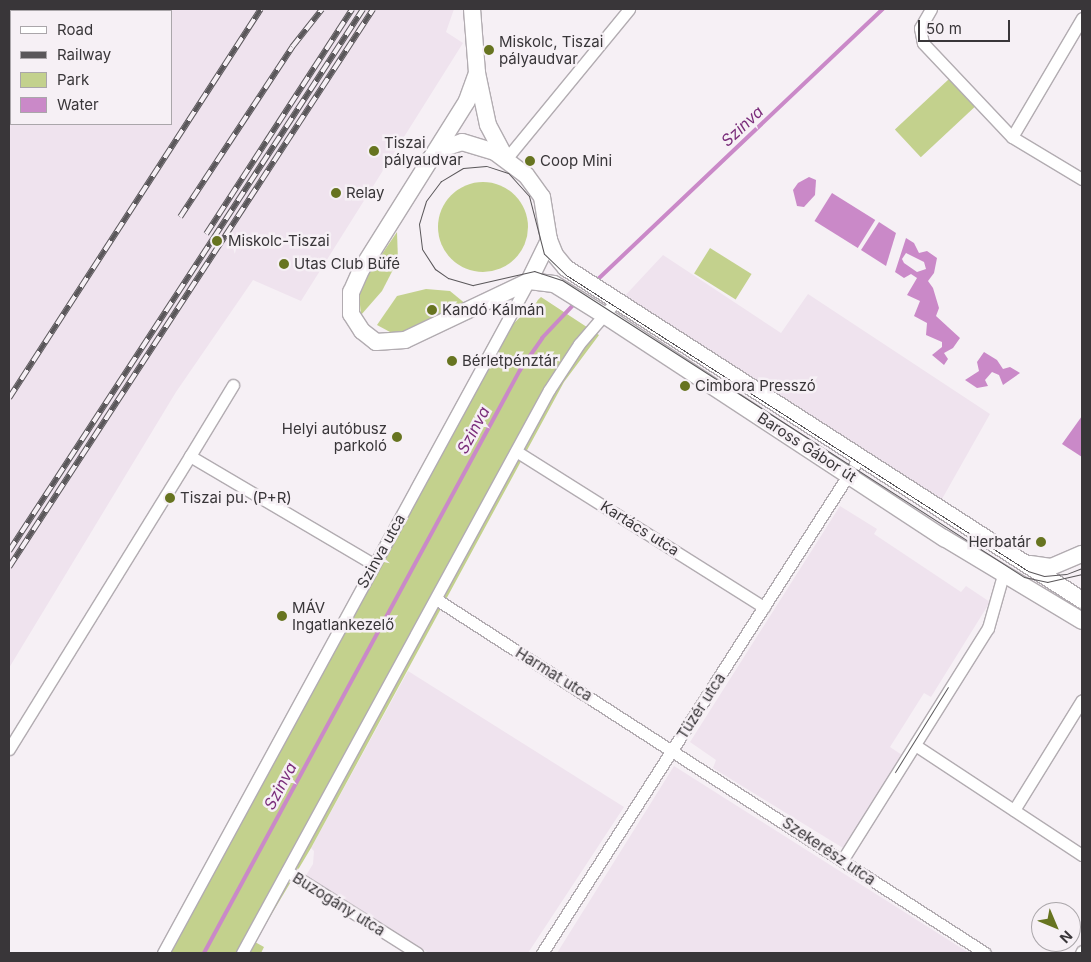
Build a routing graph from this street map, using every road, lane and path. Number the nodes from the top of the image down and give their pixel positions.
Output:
1 (472, 9) edge
2 (629, 9) edge
3 (931, 9) edge
4 (1082, 18) edge
5 (477, 73) junction
6 (1012, 137) junction
7 (506, 159) junction
8 (429, 160) junction
9 (1082, 179) edge
10 (548, 240) junction
11 (529, 281) junction
12 (616, 301) junction
13 (604, 315) junction
14 (233, 385) dead end
15 (516, 451) junction
16 (190, 456) junction
17 (859, 458) junction
18 (849, 474) junction
19 (1082, 554) edge
20 (1020, 561) junction
21 (373, 564) junction
22 (1003, 575) junction
23 (1023, 587) junction
24 (1078, 594) edge
25 (436, 599) junction
26 (764, 607) junction
27 (1082, 621) edge
28 (1082, 700) edge
29 (916, 745) junction
30 (673, 749) junction
31 (9, 750) edge
32 (1014, 810) junction
33 (1082, 855) edge
34 (843, 859) junction
35 (287, 871) junction
36 (163, 953) edge
37 (242, 953) edge
38 (417, 953) edge
39 (542, 953) edge
40 (985, 953) edge

1 - 5 street
2 - 7 street
3 - 6 street
4 - 6 street
5 - 7 street
5 - 8 street
6 - 9 street
7 - 8 street
7 - 10 street
8 - 11 street
10 - 11 street
10 - 12 street, Baross Gábor út
11 - 13 street, Baross Gábor út
11 - 21 street, Szinva utca
12 - 13 street
12 - 17 street, Baross Gábor út
13 - 15 street
13 - 18 street, Baross Gábor út
14 - 16 street
15 - 25 street
15 - 26 street, Kartács utca
16 - 21 street
16 - 31 street
17 - 18 street, Tüzér utca
17 - 20 street, Baross Gábor út
18 - 22 street, Baross Gábor út
18 - 26 street, Tüzér utca
19 - 20 street
20 - 24 street, Baross Gábor út
21 - 36 street, Szinva utca
22 - 23 street, Baross Gábor út
22 - 29 street
23 - 24 street
23 - 27 street, Baross Gábor út
25 - 30 street, Harmat utca
25 - 35 street
26 - 30 street, Tüzér utca
28 - 32 street
29 - 32 street
29 - 34 street
30 - 34 street, Szekerész utca
30 - 39 street, Tüzér utca
32 - 33 street
34 - 40 street, Szekerész utca
35 - 37 street
35 - 38 street, Buzogány utca

